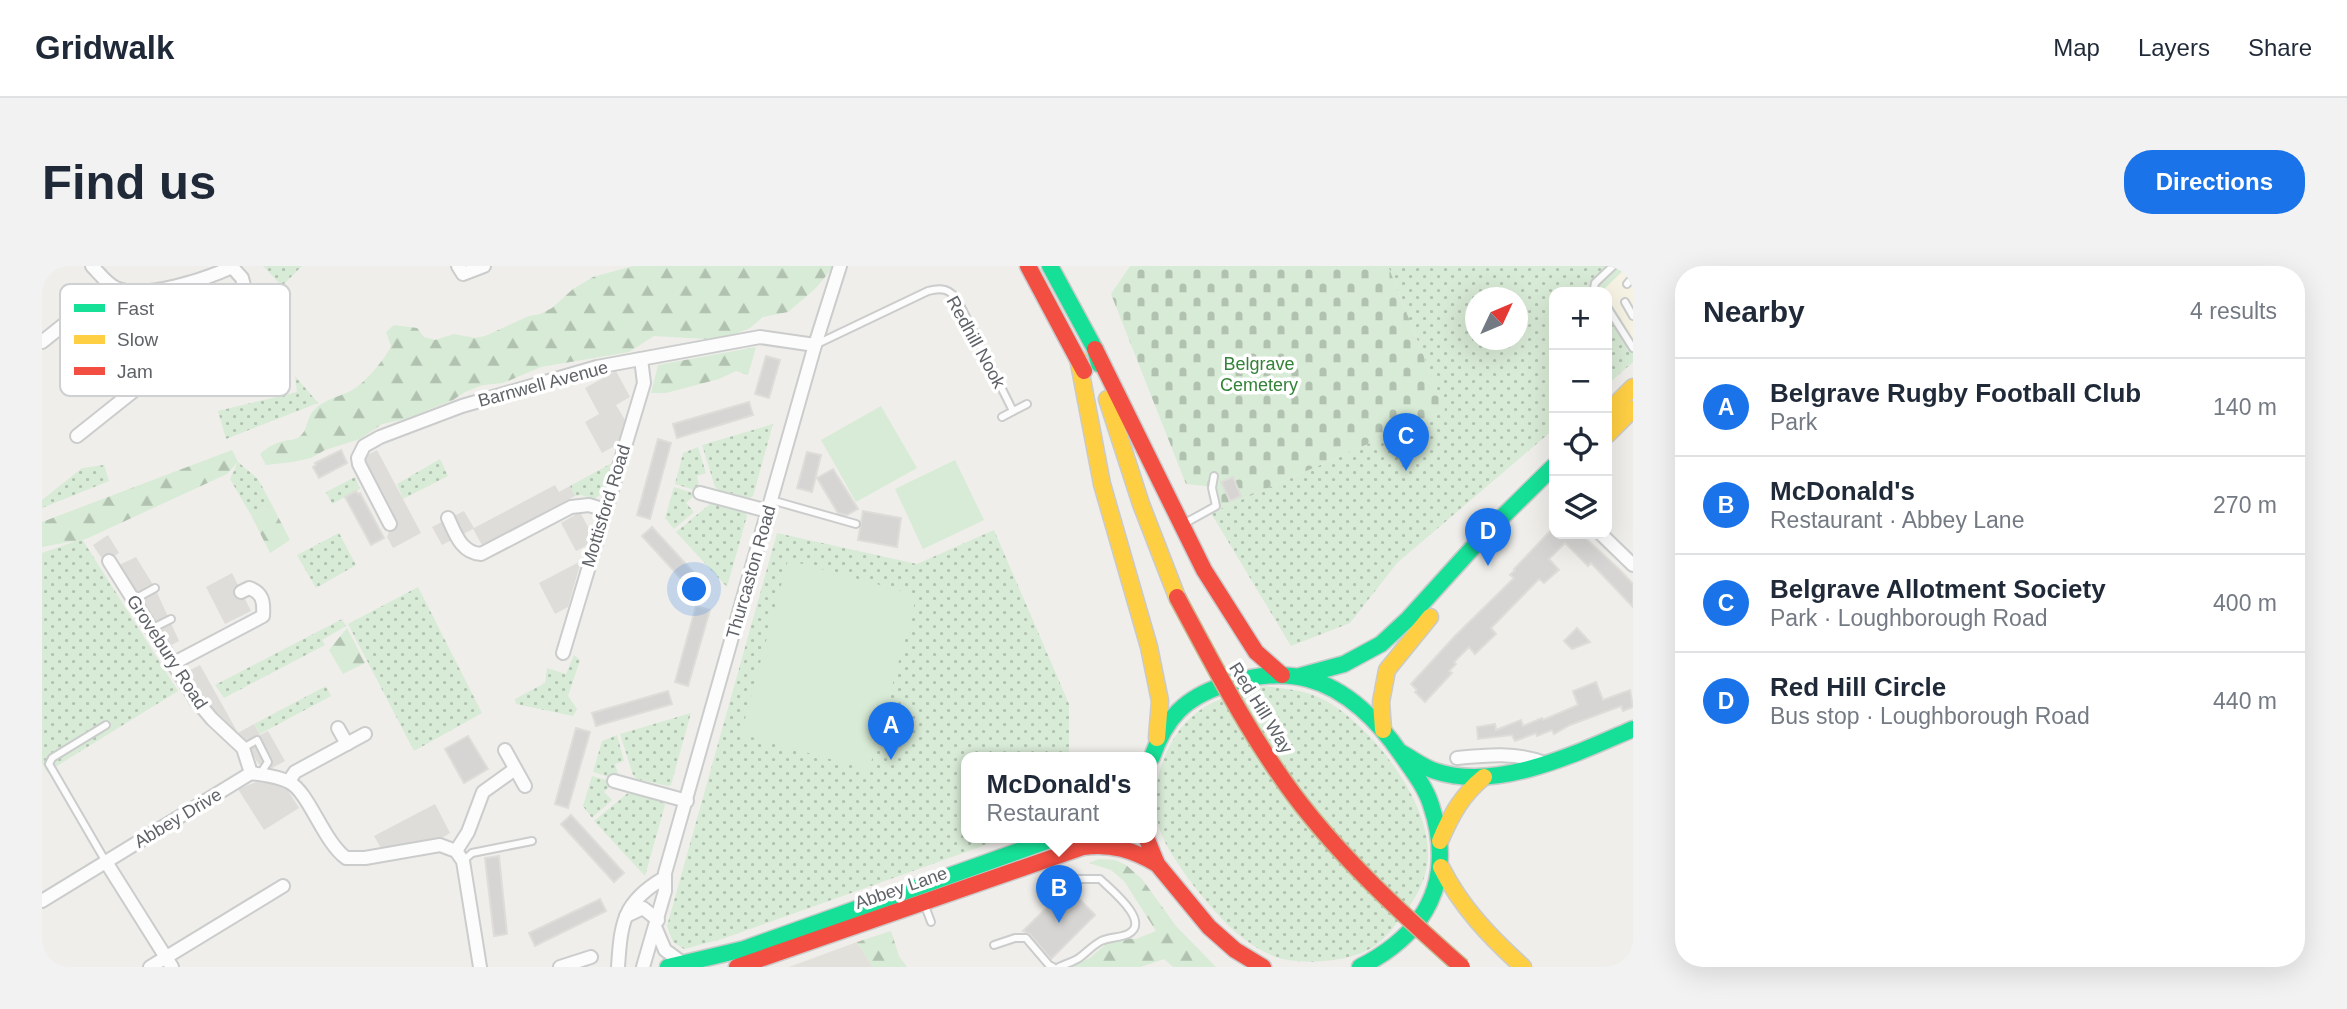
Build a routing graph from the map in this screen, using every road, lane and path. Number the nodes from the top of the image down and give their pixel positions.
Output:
1 (92, 266) edge
2 (458, 266) edge
3 (484, 266) edge
4 (840, 266) edge
5 (1028, 266) edge
6 (1049, 266) edge
7 (1613, 266) edge
8 (1633, 277) edge
9 (111, 284) edge
10 (175, 284) edge
11 (244, 284) edge
12 (1627, 285) dead end
13 (1594, 287) edge
14 (1625, 302) dead end
15 (1612, 315) edge
16 (1633, 316) edge
17 (60, 328) edge
18 (42, 342) edge
19 (815, 345) junction
20 (1633, 348) edge
21 (1095, 349) junction
22 (1078, 358) junction
23 (641, 359) junction
24 (1633, 387) edge
25 (127, 396) edge
26 (1027, 404) dead end
27 (1612, 408) edge
28 (1633, 409) edge
29 (1013, 411) junction
30 (1112, 416) junction
31 (1002, 417) dead end
32 (1612, 430) edge
33 (77, 436) dead end
34 (1549, 471) edge
35 (1214, 476) dead end
36 (700, 493) dead end
37 (1549, 493) edge
38 (770, 505) junction
39 (605, 510) junction
40 (1528, 514) dead end
41 (448, 518) dead end
42 (390, 524) dead end
43 (856, 524) dead end
44 (1182, 525) junction
45 (1606, 539) edge
46 (1492, 550) dead end
47 (109, 561) dead end
48 (1633, 565) edge
49 (155, 588) dead end
50 (241, 592) dead end
51 (133, 600) junction
52 (171, 619) dead end
53 (151, 629) junction
54 (563, 653) dead end
55 (172, 664) junction
56 (1282, 675) junction
57 (1300, 676) junction
58 (106, 725) dead end
59 (338, 728) dead end
60 (1633, 729) edge
61 (1383, 730) junction
62 (365, 734) dead end
63 (347, 744) junction
64 (243, 748) junction
65 (505, 750) dead end
66 (1154, 750) edge
67 (1399, 751) junction
68 (1466, 760) dead end
69 (1545, 763) junction
70 (515, 769) junction
71 (255, 774) junction
72 (1484, 777) junction
73 (289, 781) junction
74 (614, 781) dead end
75 (525, 786) dead end
76 (687, 801) junction
77 (533, 841) dead end
78 (1440, 841) junction
79 (1041, 843) edge
80 (1148, 843) edge
81 (460, 856) junction
82 (106, 862) junction
83 (1157, 864) junction
84 (1441, 867) junction
85 (664, 878) junction
86 (1073, 879) dead end
87 (283, 886) dead end
88 (42, 901) edge
89 (923, 901) junction
90 (625, 916) junction
91 (931, 922) dead end
92 (657, 924) junction
93 (994, 945) dead end
94 (1235, 950) junction
95 (591, 957) dead end
96 (169, 962) edge
97 (676, 966) edge
98 (150, 967) edge
99 (480, 967) edge
100 (560, 967) edge
101 (618, 967) edge
102 (643, 967) edge
103 (737, 967) edge
104 (1053, 967) edge
105 (1059, 967) edge
106 (1247, 967) edge
107 (1263, 967) edge
108 (1360, 967) edge
109 (1462, 967) edge
110 (1522, 967) edge

1 - 9 street
2 - 3 street
4 - 19 street, Thurcaston Road
5 - 22 main road, Red Hill Way
6 - 21 main road, Red Hill Way
7 - 13 lane
8 - 12 lane
10 - 11 street
14 - 16 lane
15 - 20 lane
17 - 18 street
19 - 23 street, Barnwell Avenue
19 - 29 lane, Redhill Nook
19 - 38 street, Thurcaston Road
21 - 30 main road, Red Hill Way
21 - 44 main road
22 - 30 main road, Red Hill Way
22 - 66 main road
23 - 39 street, Mottisford Road
23 - 42 street, Barnwell Avenue
24 - 27 main road
25 - 33 street
26 - 29 lane
28 - 32 main road
29 - 31 lane
30 - 109 main road, Red Hill Way, bridge
34 - 57 main road
35 - 44 lane
36 - 38 street
37 - 40 main road
38 - 43 lane
38 - 76 street, Thurcaston Road
39 - 41 street
39 - 54 street, Mottisford Road
44 - 56 main road
45 - 48 street
46 - 61 main road
47 - 51 street, Grovebury Road
49 - 51 lane
50 - 55 street
51 - 53 street, Grovebury Road
52 - 53 lane
53 - 55 street, Grovebury Road
55 - 64 street, Grovebury Road
56 - 57 main road
56 - 66 main road
57 - 61 main road
58 - 82 lane
59 - 63 street
60 - 69 main road
61 - 67 main road
62 - 63 street
63 - 73 street
64 - 71 street, Grovebury Road
64 - 71 lane
65 - 70 street
67 - 72 main road
67 - 78 main road
68 - 69 street
69 - 72 main road
70 - 75 street
70 - 81 street
71 - 73 street
71 - 82 street, Abbey Drive
72 - 78 main road
73 - 81 street
74 - 76 street
76 - 85 street, Thurcaston Road
77 - 81 lane
78 - 84 main road
79 - 97 main road, Abbey Lane
80 - 83 main road
81 - 99 street
82 - 88 street, Abbey Drive
82 - 96 street
83 - 89 main road, Abbey Lane
83 - 94 main road
84 - 108 main road
84 - 110 main road
85 - 90 street
85 - 92 street, Thurcaston Road
86 - 105 lane
87 - 96 street
89 - 91 lane
89 - 103 main road, Abbey Lane
90 - 92 street
90 - 101 street
92 - 97 street
92 - 102 street, Thurcaston Road
93 - 104 lane
94 - 106 main road
94 - 107 main road
95 - 100 street
96 - 98 street

